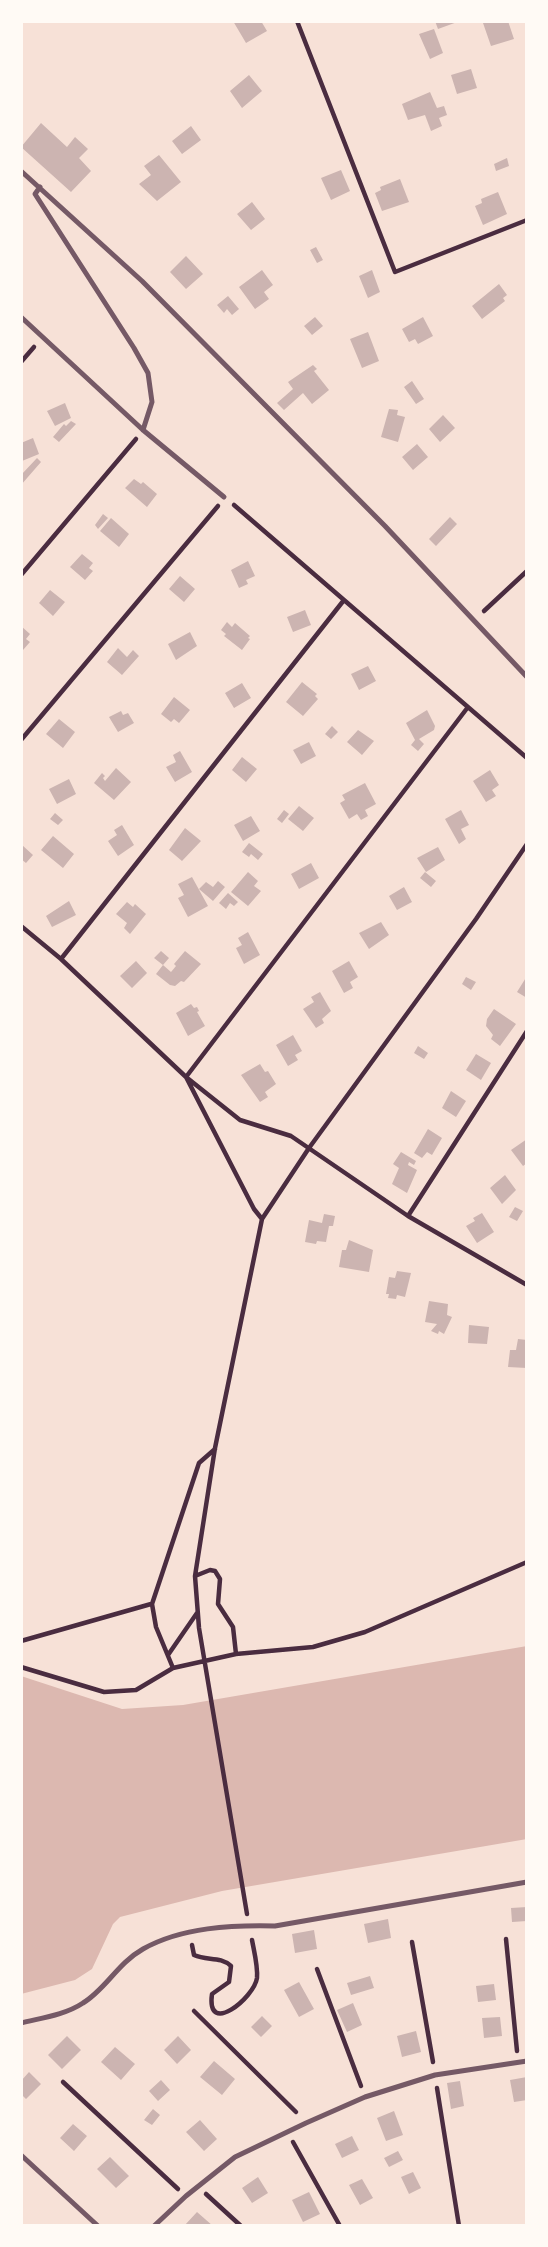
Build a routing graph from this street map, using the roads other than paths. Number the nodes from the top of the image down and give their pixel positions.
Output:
1 (21, 171) edge
2 (40, 187) junction
3 (21, 317) edge
4 (143, 430) junction
5 (224, 497) road end
6 (527, 677) edge
7 (527, 1882) edge
8 (21, 2022) edge
9 (527, 2061) edge
10 (21, 2155) edge
11 (98, 2226) edge
12 (154, 2226) edge

1 - 2 lane
2 - 4 lane
2 - 6 lane
3 - 4 lane
4 - 5 lane
7 - 8 lane
9 - 12 lane
10 - 11 lane

